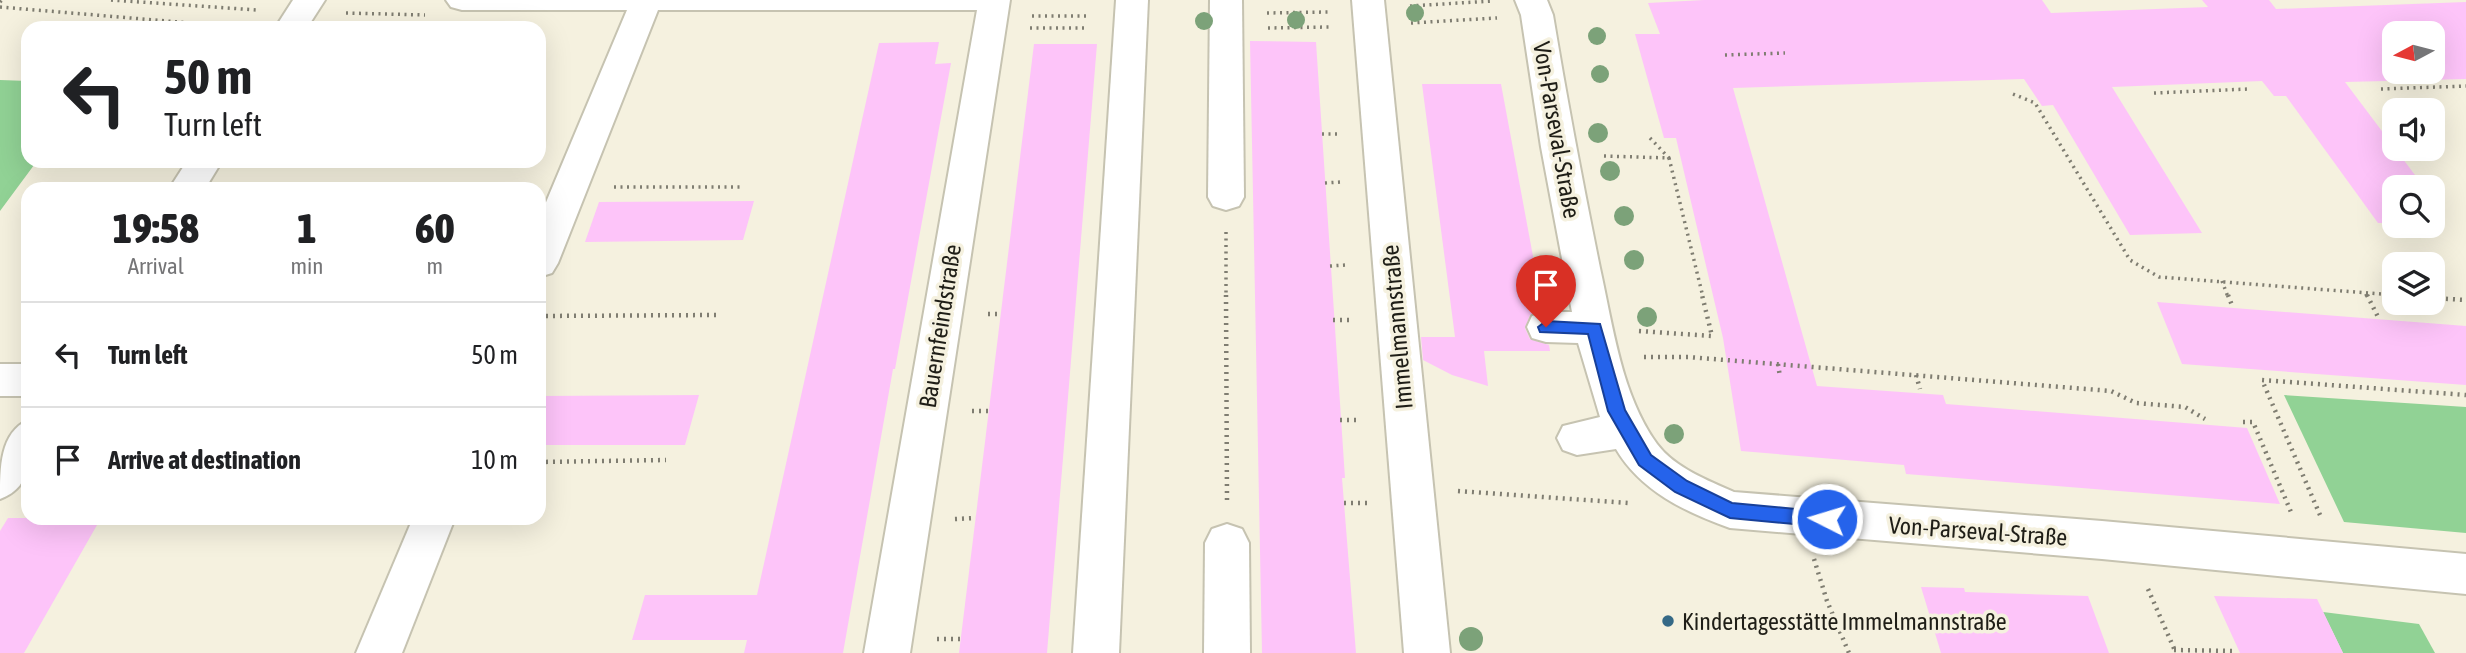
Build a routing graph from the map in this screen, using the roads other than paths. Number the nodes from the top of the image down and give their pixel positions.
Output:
1 (309, 0) edge
2 (462, 0) edge
3 (563, 1) edge
4 (646, 1) edge
5 (1534, 8) edge
6 (989, 10) edge
7 (1368, 13) edge
8 (1131, 14) edge
9 (1226, 14) edge
10 (296, 21) edge
11 (1226, 197) road end
12 (546, 245) edge
13 (1546, 327) dead end
14 (1598, 343) junction
15 (0, 380) edge
16 (21, 380) edge
17 (1628, 430) junction
18 (1577, 438) dead end
19 (21, 448) edge
20 (0, 481) edge
21 (431, 525) edge
22 (1227, 542) road end
23 (2466, 574) edge
24 (379, 653) edge
25 (887, 653) edge
26 (1096, 653) edge
27 (1227, 653) edge
28 (1427, 653) edge

1 - 10 street
2 - 3 street
3 - 4 street
4 - 6 street
4 - 12 street
5 - 14 street, Von-Parseval-Straße
6 - 25 street, Bauernfeindstraße
7 - 28 street, Immelmannstraße
8 - 26 street
9 - 11 street
13 - 14 street
14 - 17 street, Von-Parseval-Straße
15 - 16 street
17 - 18 street
17 - 23 street, Von-Parseval-Straße
19 - 20 street
21 - 24 street
22 - 27 street

